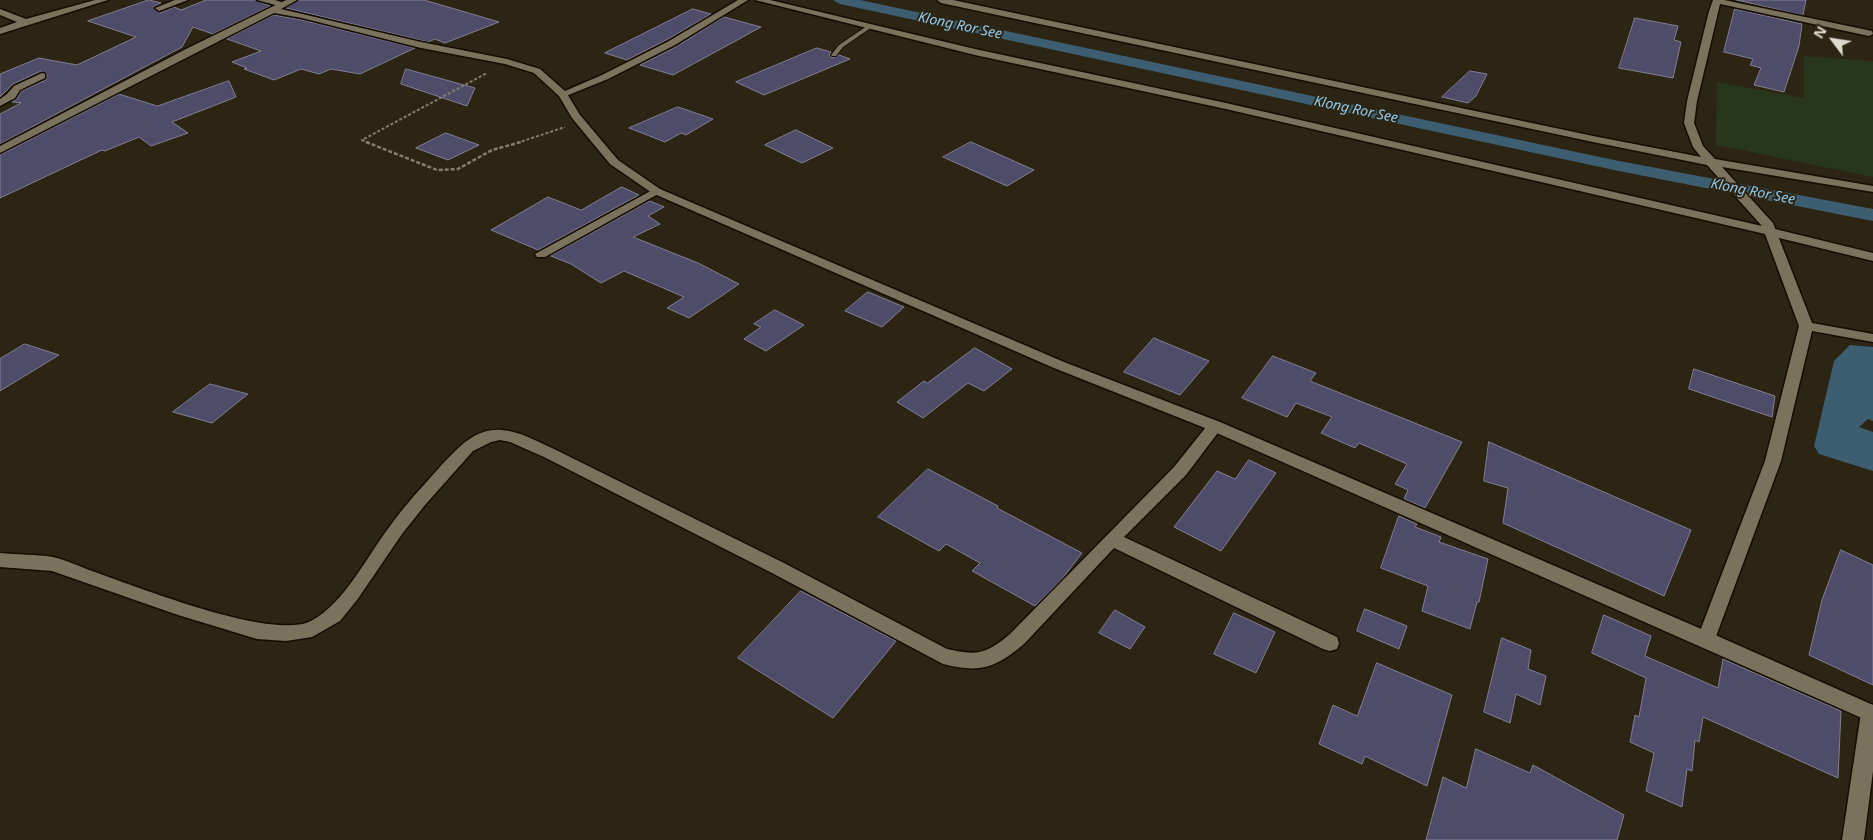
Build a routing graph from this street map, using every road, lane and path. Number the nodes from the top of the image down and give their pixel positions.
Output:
1 (104, 0) edge
2 (184, 0) edge
3 (261, 0) edge
4 (744, 0) edge
5 (759, 0) edge
6 (941, 0) edge
7 (1718, 0) edge
8 (283, 5) edge
9 (159, 8) dead end
10 (0, 12) edge
11 (25, 22) junction
12 (869, 27) junction
13 (0, 31) edge
14 (1869, 33) dead end
15 (834, 55) dead end
16 (510, 63) junction
17 (42, 76) dead end
18 (563, 94) junction
19 (0, 103) edge
20 (579, 120) junction
21 (0, 150) edge
22 (1713, 165) junction
23 (1873, 188) edge
24 (656, 191) junction
25 (1769, 228) junction
26 (541, 254) dead end
27 (1873, 257) edge
28 (1806, 326) junction
29 (1873, 338) edge
30 (1215, 426) junction
31 (1112, 539) junction
32 (0, 560) edge
33 (1706, 639) junction
34 (1330, 643) dead end
35 (1872, 713) edge
36 (1853, 840) edge

1 - 11 street
2 - 9 street
3 - 8 street
4 - 18 street
5 - 12 street
6 - 22 street
7 - 14 street
7 - 22 street
8 - 16 street
8 - 21 street
10 - 11 street
11 - 13 street
12 - 15 lane
12 - 25 street
16 - 18 street
16 - 20 path
17 - 19 street
18 - 20 street
20 - 24 street
22 - 23 street
22 - 25 street
24 - 26 street
24 - 30 street
25 - 27 street
25 - 28 street
28 - 29 street
28 - 33 street
30 - 31 street
30 - 33 street
31 - 32 street
31 - 34 street
33 - 35 street
35 - 36 street

